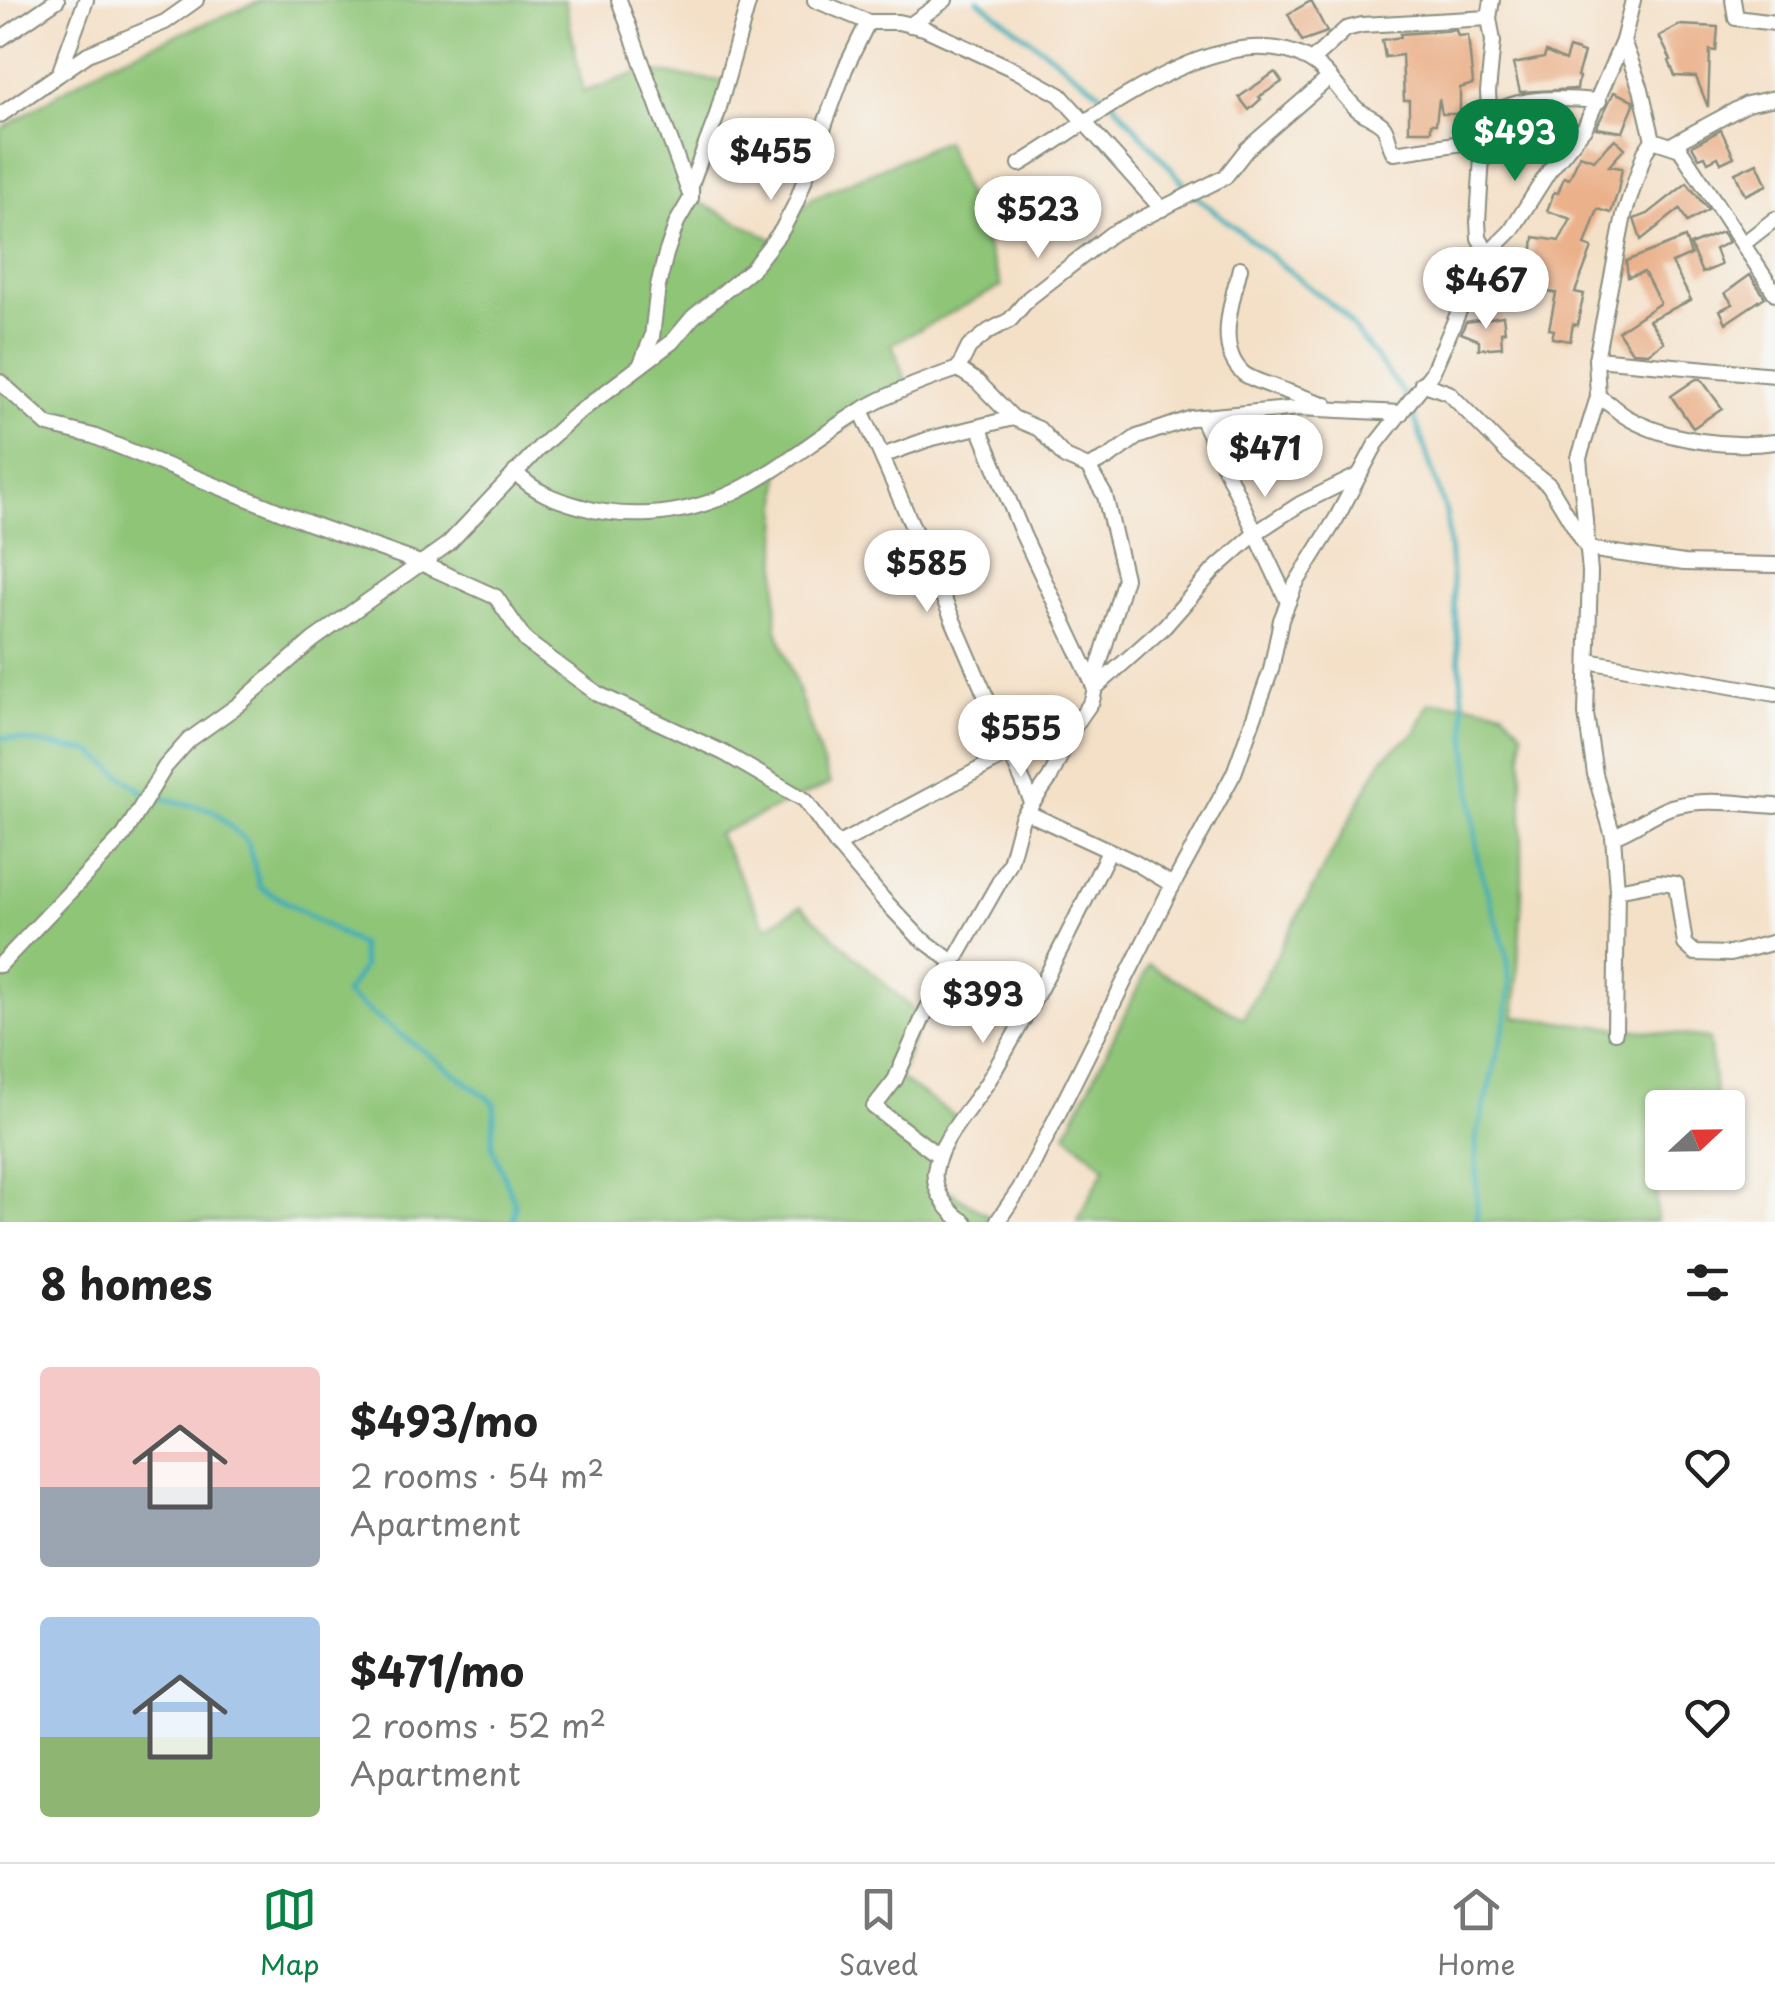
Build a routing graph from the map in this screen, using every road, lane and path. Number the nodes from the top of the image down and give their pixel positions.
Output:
1 (57, 0) edge
2 (86, 0) edge
3 (196, 0) edge
4 (209, 0) edge
5 (620, 0) edge
6 (748, 0) edge
7 (814, 0) edge
8 (946, 0) edge
9 (1492, 0) edge
10 (1632, 0) edge
11 (1733, 0) edge
12 (1489, 18) junction
13 (165, 22) junction
14 (868, 22) junction
15 (1775, 23) edge
16 (910, 25) junction
17 (0, 38) edge
18 (1623, 41) junction
19 (1310, 60) junction
20 (59, 74) junction
21 (1329, 78) junction
22 (1775, 98) edge
23 (1599, 101) junction
24 (0, 114) edge
25 (1491, 115) junction
26 (1086, 123) junction
27 (1484, 140) junction
28 (1653, 140) junction
29 (1672, 144) junction
30 (1020, 164) dead end
31 (691, 198) junction
32 (1162, 209) junction
33 (1775, 219) edge
34 (1743, 244) junction
35 (1488, 254) junction
36 (1240, 268) dead end
37 (1775, 293) edge
38 (1596, 359) junction
39 (640, 366) junction
40 (958, 369) junction
41 (1775, 375) edge
42 (0, 382) edge
43 (1422, 383) junction
44 (1598, 397) junction
45 (1338, 409) junction
46 (861, 410) junction
47 (1401, 413) junction
48 (1201, 417) junction
49 (1013, 418) junction
50 (979, 427) junction
51 (1775, 442) edge
52 (882, 456) junction
53 (1088, 467) junction
54 (515, 472) junction
55 (1360, 475) junction
56 (1257, 532) junction
57 (1588, 549) junction
58 (422, 564) junction
59 (1775, 565) edge
60 (1288, 602) junction
61 (1588, 661) junction
62 (1094, 686) junction
63 (1775, 694) edge
64 (1010, 753) junction
65 (1775, 806) edge
66 (1029, 807) junction
67 (1613, 836) junction
68 (838, 846) junction
69 (1109, 851) junction
70 (1172, 885) junction
71 (1617, 890) junction
72 (1775, 942) edge
73 (954, 963) junction
74 (0, 964) edge
75 (1615, 1032) dead end
76 (939, 1156) junction
77 (965, 1222) edge
78 (998, 1222) edge

1 - 17 street
2 - 20 street
3 - 13 street
4 - 13 street
5 - 31 street
6 - 31 street
7 - 14 street
8 - 16 street
9 - 12 street
10 - 18 street
11 - 15 street
12 - 19 street
12 - 25 street
13 - 20 street
14 - 16 street
14 - 39 street
16 - 26 street
18 - 23 street
18 - 28 street
19 - 21 street
19 - 26 street
20 - 24 street
21 - 27 street
21 - 32 street
22 - 29 street
23 - 25 street
23 - 35 street
25 - 27 street
26 - 30 street
26 - 32 street
27 - 35 street
28 - 29 street
28 - 38 street
29 - 34 street
31 - 39 street
32 - 40 street
33 - 34 street
34 - 37 street
35 - 43 street
36 - 45 street
38 - 41 street
38 - 44 street
39 - 54 street
40 - 46 street
40 - 49 street
42 - 58 street
43 - 47 street
43 - 57 street
44 - 51 street
44 - 57 street
45 - 47 street
45 - 48 street
46 - 52 street
46 - 54 street
47 - 55 street
48 - 53 street
48 - 56 street
49 - 50 street
49 - 53 street
50 - 52 street
50 - 62 street
52 - 64 street
53 - 62 street
54 - 58 street
55 - 56 street
55 - 60 street
56 - 60 street
56 - 62 street
57 - 59 street
57 - 61 street
58 - 68 street
58 - 74 street
60 - 70 street
61 - 63 street
61 - 67 street
62 - 66 street
64 - 66 street
64 - 68 street
65 - 67 street
66 - 69 street
66 - 73 street
67 - 71 street
68 - 73 street
69 - 70 street
69 - 76 street
70 - 78 street
71 - 72 street
71 - 75 street
73 - 76 street
76 - 77 street

